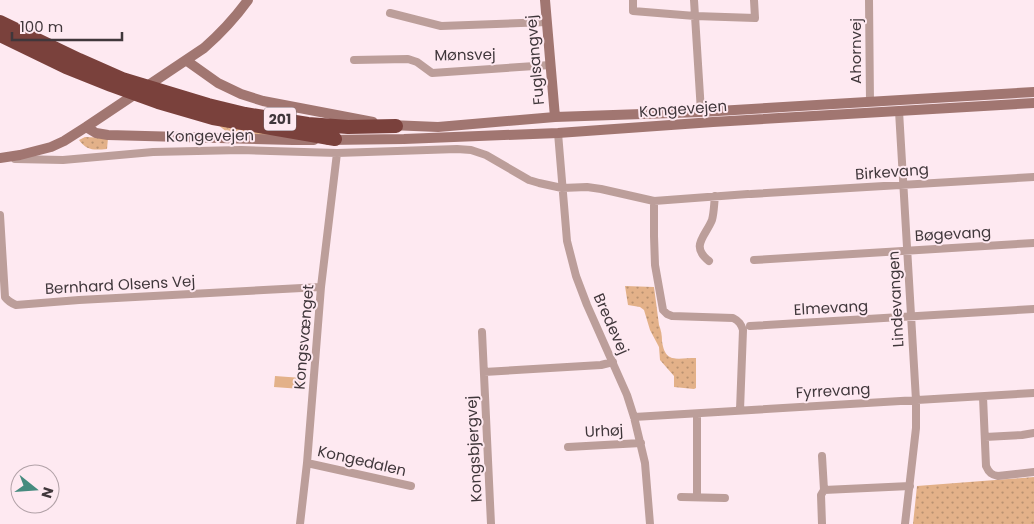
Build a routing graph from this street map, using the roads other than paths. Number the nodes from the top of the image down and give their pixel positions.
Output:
1 (248, 0) edge
2 (545, 0) edge
3 (633, 0) edge
4 (694, 0) edge
5 (754, 0) edge
6 (869, 0) edge
7 (390, 14) dead end
8 (694, 16) junction
9 (0, 22) edge
10 (547, 22) junction
11 (0, 35) edge
12 (354, 60) dead end
13 (187, 61) junction
14 (550, 65) junction
15 (116, 82) junction
16 (1034, 92) edge
17 (162, 97) junction
18 (870, 102) junction
19 (1034, 103) edge
20 (899, 111) junction
21 (701, 112) junction
22 (556, 117) junction
23 (396, 126) junction
24 (86, 127) junction
25 (558, 133) junction
26 (336, 146) junction
27 (0, 158) edge
28 (1034, 176) edge
29 (903, 185) junction
30 (562, 188) junction
31 (715, 196) junction
32 (654, 200) junction
33 (0, 215) edge
34 (1034, 243) edge
35 (907, 251) junction
36 (754, 260) dead end
37 (708, 262) dead end
38 (322, 287) junction
39 (1034, 310) edge
40 (911, 317) junction
41 (750, 326) dead end
42 (482, 332) dead end
43 (613, 362) junction
44 (484, 372) junction
45 (1034, 393) edge
46 (983, 397) junction
47 (916, 400) junction
48 (740, 410) junction
49 (697, 414) junction
50 (634, 417) junction
51 (1034, 433) edge
52 (985, 437) junction
53 (641, 443) junction
54 (568, 446) dead end
55 (822, 456) dead end
56 (307, 463) junction
57 (1034, 472) edge
58 (410, 486) dead end
59 (910, 486) junction
60 (824, 490) junction
61 (681, 497) dead end
62 (697, 497) junction
63 (725, 498) dead end
64 (300, 524) edge
65 (491, 524) edge
66 (650, 524) edge
67 (822, 524) edge
68 (905, 524) edge

1 - 13 main road, Kongevejen
2 - 10 main road, Fuglsangvej
3 - 8 street
4 - 8 street
5 - 8 street
6 - 18 street, Ahornvej
7 - 10 street
8 - 21 street
9 - 15 highway, 201
10 - 14 main road, Fuglsangvej
11 - 15 highway, 201
12 - 14 street, Mønsvej
13 - 23 main road, 201
13 - 24 main road, Kongevejen
14 - 22 main road, Fuglsangvej
15 - 17 highway, 201
16 - 18 main road, Kongevejen / 201
17 - 23 highway, 201
17 - 26 highway, 201
18 - 21 main road, Kongevejen / 201
19 - 20 main road, Kongevejen / 201
20 - 25 main road, Kongevejen / 201
20 - 29 street, Lindevangen
21 - 22 main road, Kongevejen / 201
22 - 23 main road, Kongevejen / 201
24 - 26 main road, 201
24 - 27 main road, Kongevejen
25 - 26 main road, Kongevejen / 201
25 - 30 street, Bredevej
26 - 27 street, Kongevejen
26 - 30 street, Kongevejen
26 - 38 street, Kongsvænget
28 - 29 street, Birkevang
29 - 31 street, Birkevang
29 - 35 street, Lindevangen
30 - 32 street, Kongevejen
30 - 43 street, Bredevej
31 - 32 street, Birkevang
31 - 37 street
32 - 48 street
33 - 38 street, Bernhard Olsens Vej
34 - 35 street, Bøgevang
35 - 36 street, Bøgevang
35 - 40 street, Lindevangen
38 - 56 street, Kongsvænget
39 - 40 street, Elmevang
40 - 41 street, Elmevang
40 - 47 street, Lindevangen
42 - 44 street, Kongsbjergvej
43 - 44 street
43 - 50 street, Bredevej
44 - 65 street, Kongsbjergvej
45 - 46 street, Fyrrevang
46 - 47 street, Fyrrevang
46 - 52 street
47 - 48 street, Fyrrevang
47 - 59 street, Lindevangen
48 - 49 street, Fyrrevang
49 - 50 street, Fyrrevang
49 - 62 street
50 - 53 street, Bredevej
51 - 52 street
52 - 57 street
53 - 54 street, Urhøj
53 - 66 street, Bredevej
55 - 60 street
56 - 58 street, Kongedalen
56 - 64 street, Kongsvænget
59 - 60 street
59 - 68 street, Lindevangen
60 - 67 street
61 - 62 street
62 - 63 street

